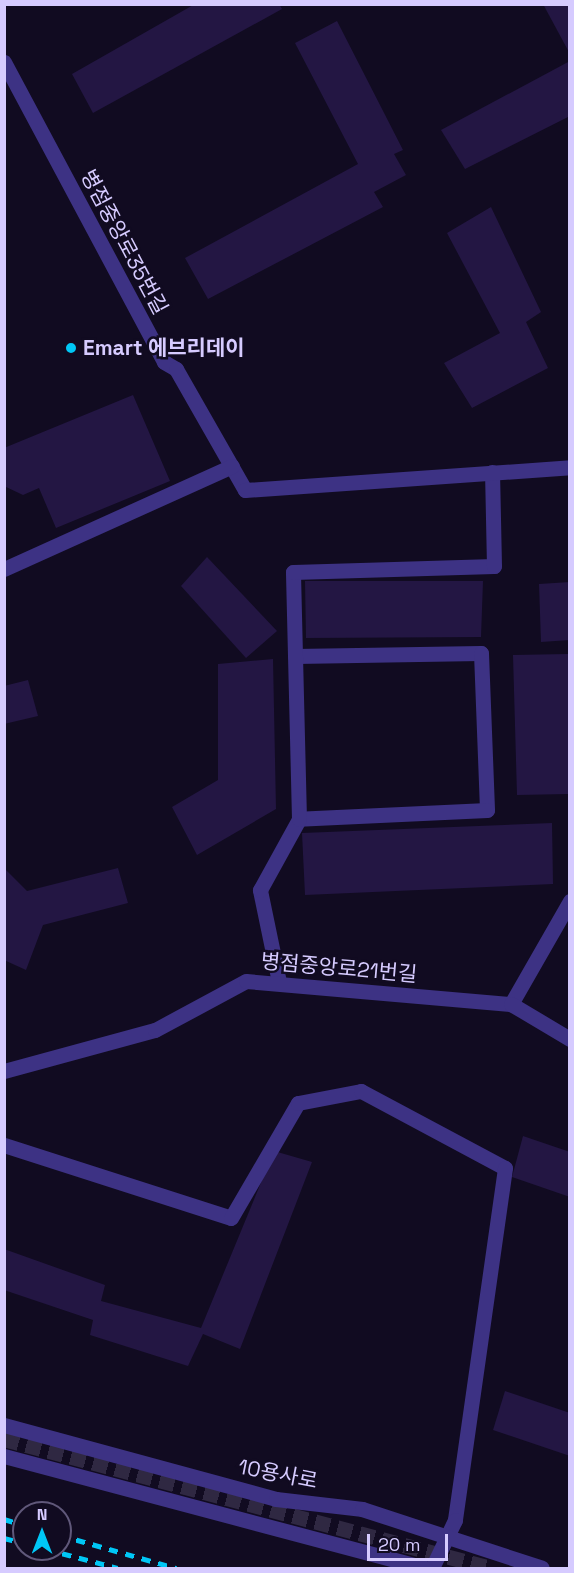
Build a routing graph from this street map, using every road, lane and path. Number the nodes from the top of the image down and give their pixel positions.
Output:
1 (4, 62) edge
2 (232, 466) junction
3 (570, 466) edge
4 (492, 472) junction
5 (4, 569) edge
6 (295, 656) junction
7 (299, 819) junction
8 (570, 901) edge
9 (279, 982) junction
10 (511, 1005) junction
11 (570, 1039) edge
12 (4, 1071) edge
13 (4, 1145) edge
14 (4, 1425) edge
15 (4, 1456) edge
16 (447, 1536) junction
17 (425, 1569) edge
18 (432, 1569) edge
19 (542, 1569) edge

1 - 2 street, 병점중앙로35번길
2 - 4 street, 병점중앙로35번길
2 - 5 street
3 - 4 street, 병점중앙로35번길
4 - 6 street
6 - 7 street
6 - 7 street
7 - 9 street
8 - 10 street
9 - 10 street, 병점중앙로21번길
9 - 12 street, 병점중앙로21번길
10 - 11 street, 병점중앙로21번길
13 - 16 street
14 - 16 street, 10용사로
15 - 17 street
16 - 18 street
16 - 19 street, 10용사로

